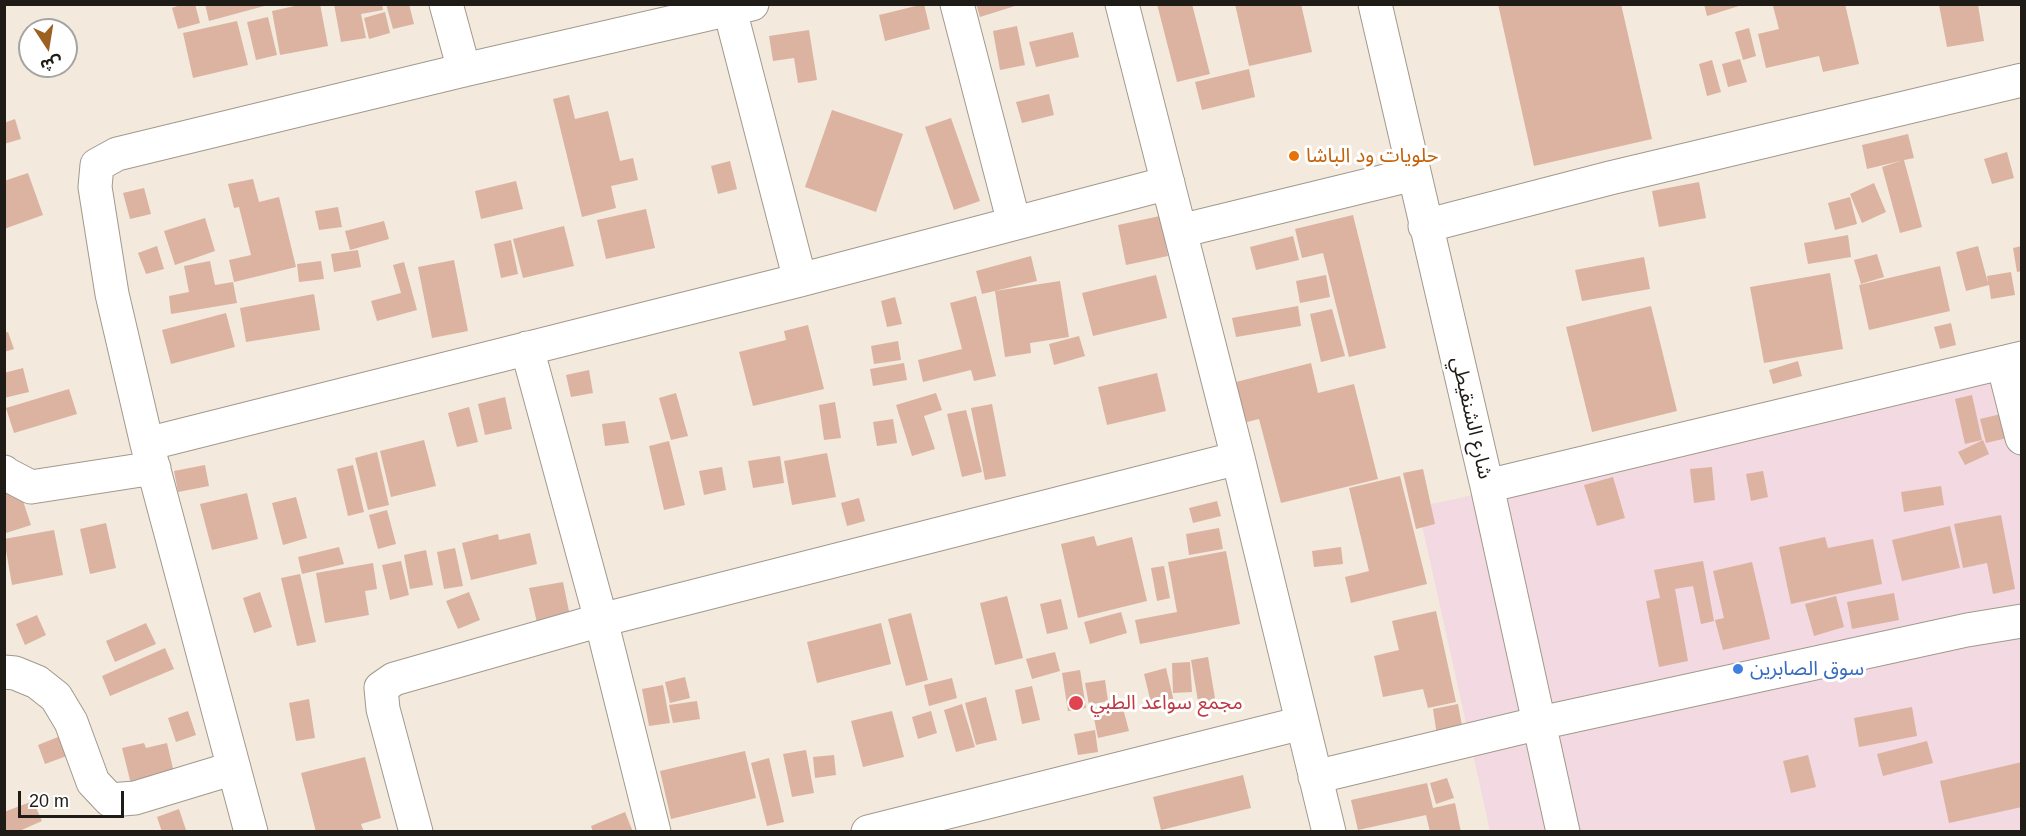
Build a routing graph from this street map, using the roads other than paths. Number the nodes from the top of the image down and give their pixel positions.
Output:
1 (446, 4) edge
2 (957, 4) edge
3 (1122, 4) edge
4 (1375, 4) edge
5 (741, 7) edge
6 (464, 70) junction
7 (2022, 80) edge
8 (1414, 174) junction
9 (1168, 183) junction
10 (1014, 223) junction
11 (1425, 226) junction
12 (1180, 231) junction
13 (800, 280) junction
14 (527, 348) junction
15 (2012, 360) edge
16 (2022, 438) edge
17 (151, 456) junction
18 (1238, 458) junction
19 (4, 472) edge
20 (1487, 486) junction
21 (601, 620) junction
22 (2022, 621) edge
23 (4, 672) edge
24 (1302, 723) junction
25 (1540, 723) junction
26 (234, 768) junction
27 (1315, 777) junction
28 (251, 831) edge
29 (416, 831) edge
30 (654, 831) edge
31 (868, 831) edge
32 (1329, 831) edge
33 (1563, 831) edge

1 - 6 street
2 - 10 street
3 - 9 street
4 - 8 street, شارع الشنقيطي
5 - 6 street
5 - 13 street
6 - 17 street
7 - 11 street
8 - 11 street, شارع الشنقيطي
8 - 12 street
9 - 10 street
9 - 12 street
10 - 13 street
11 - 20 street, شارع الشنقيطي
12 - 18 street
13 - 14 street
14 - 17 street
14 - 21 street
15 - 16 street
15 - 20 street
17 - 19 street
17 - 26 street
18 - 21 street
18 - 24 street
20 - 25 street, شارع الشنقيطي
21 - 29 street
21 - 30 street
22 - 25 street
23 - 26 street
24 - 27 street
24 - 31 street
25 - 27 street
25 - 33 street, شارع الشنقيطي
26 - 28 street
27 - 32 street

